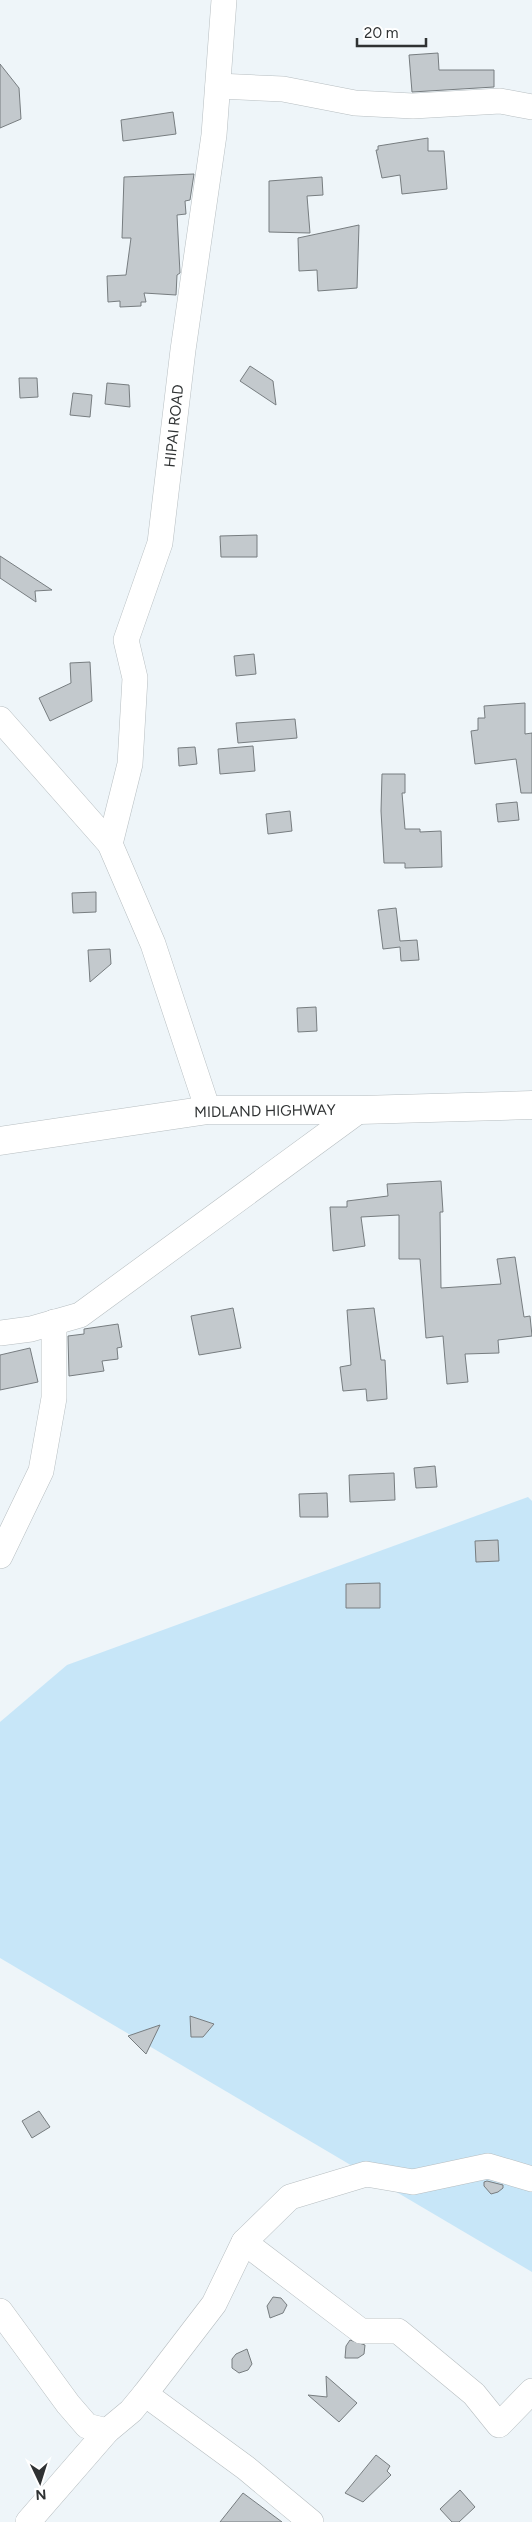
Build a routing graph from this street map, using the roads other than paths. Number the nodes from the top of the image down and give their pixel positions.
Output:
1 (224, 0) edge
2 (218, 86) junction
3 (532, 107) edge
4 (0, 719) edge
5 (110, 844) junction
6 (532, 1106) edge
7 (208, 1110) junction
8 (360, 1110) junction
9 (0, 1141) edge
10 (54, 1322) junction
11 (0, 1333) edge
12 (0, 1556) edge
13 (532, 2179) edge
14 (244, 2242) junction
15 (0, 2311) edge
16 (532, 2391) edge
17 (146, 2394) junction
18 (107, 2432) junction
19 (28, 2522) edge
20 (311, 2522) edge

1 - 2 street, HIPAI ROAD
2 - 3 street
2 - 5 street, HIPAI ROAD
4 - 5 street
5 - 7 street
6 - 8 main road, MIDLAND HIGHWAY
7 - 8 main road, MIDLAND HIGHWAY
7 - 9 main road, MIDLAND HIGHWAY
8 - 10 street
10 - 11 street
10 - 12 street
13 - 14 street
14 - 16 street
14 - 17 street
15 - 18 street
17 - 18 street
17 - 20 street
18 - 19 street

